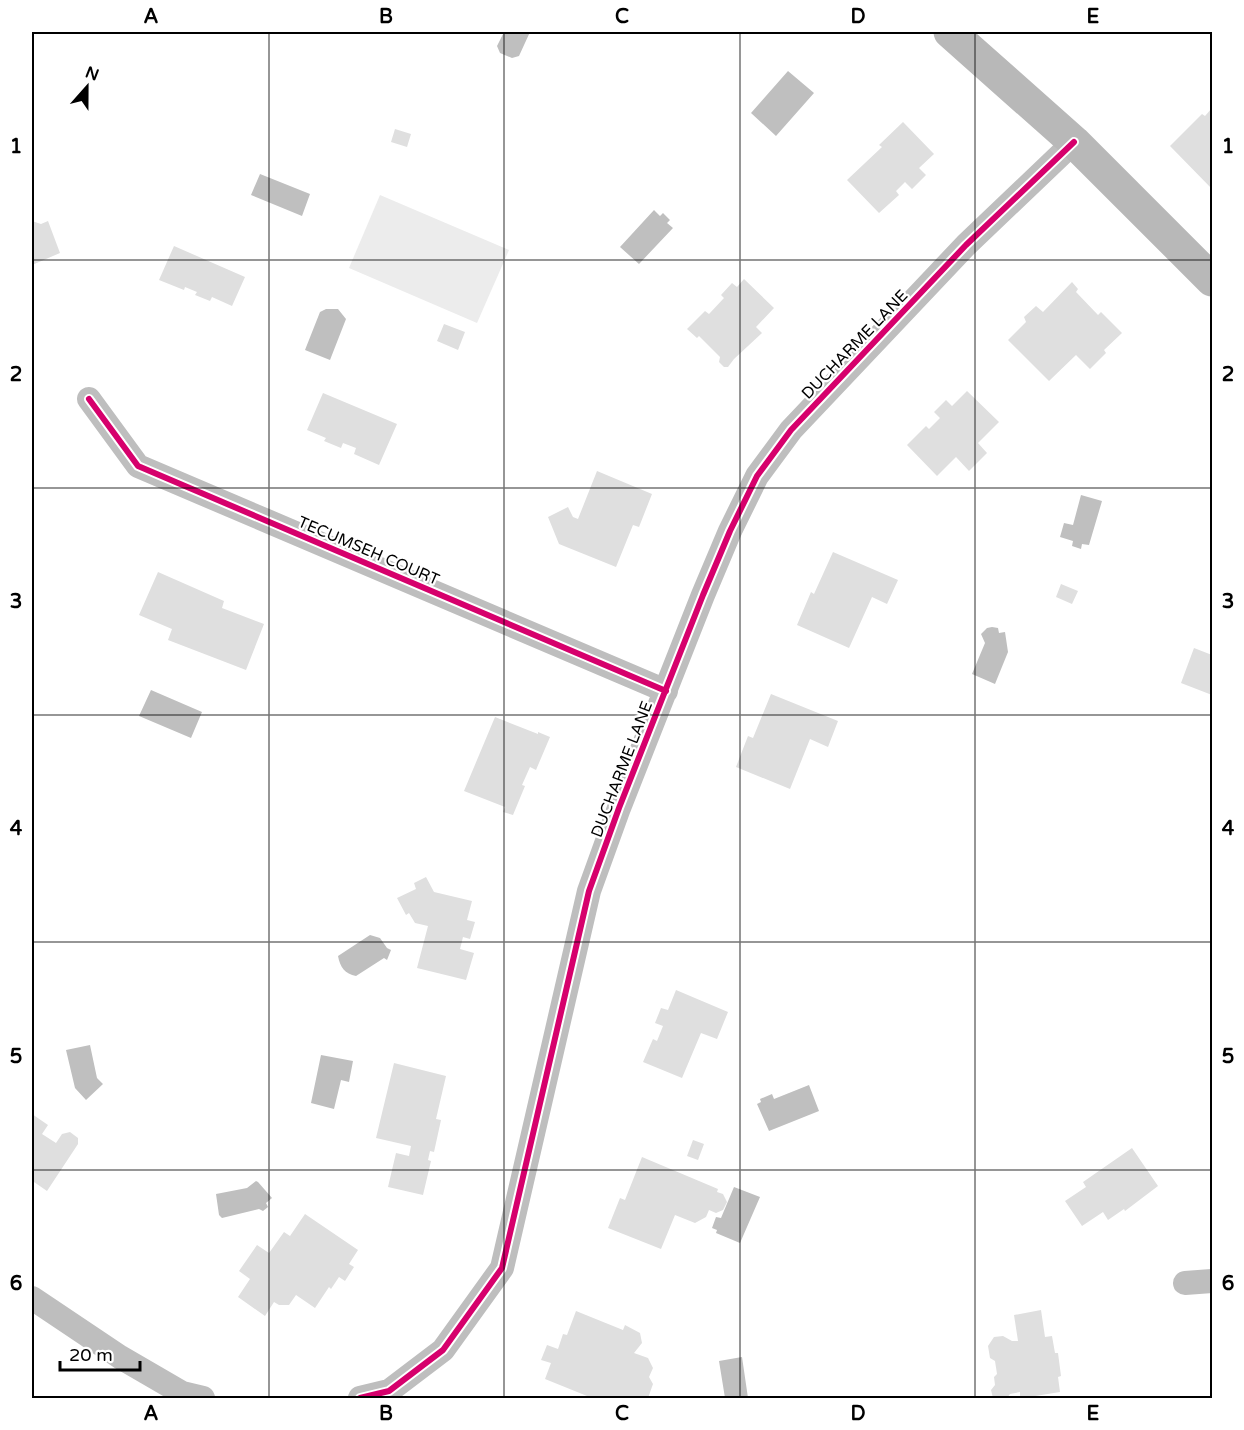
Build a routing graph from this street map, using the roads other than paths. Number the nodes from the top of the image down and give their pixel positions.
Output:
1 (950, 32) edge
2 (1074, 142) junction
3 (1212, 280) edge
4 (89, 399) dead end
5 (666, 691) junction
6 (1212, 1281) edge
7 (1185, 1283) dead end
8 (32, 1298) edge
9 (203, 1398) edge
10 (360, 1398) edge

1 - 2 main road
2 - 3 main road
2 - 5 street, DUCHARME LANE
4 - 5 street, TECUMSEH COURT
5 - 10 street, DUCHARME LANE
6 - 7 street
8 - 9 street

